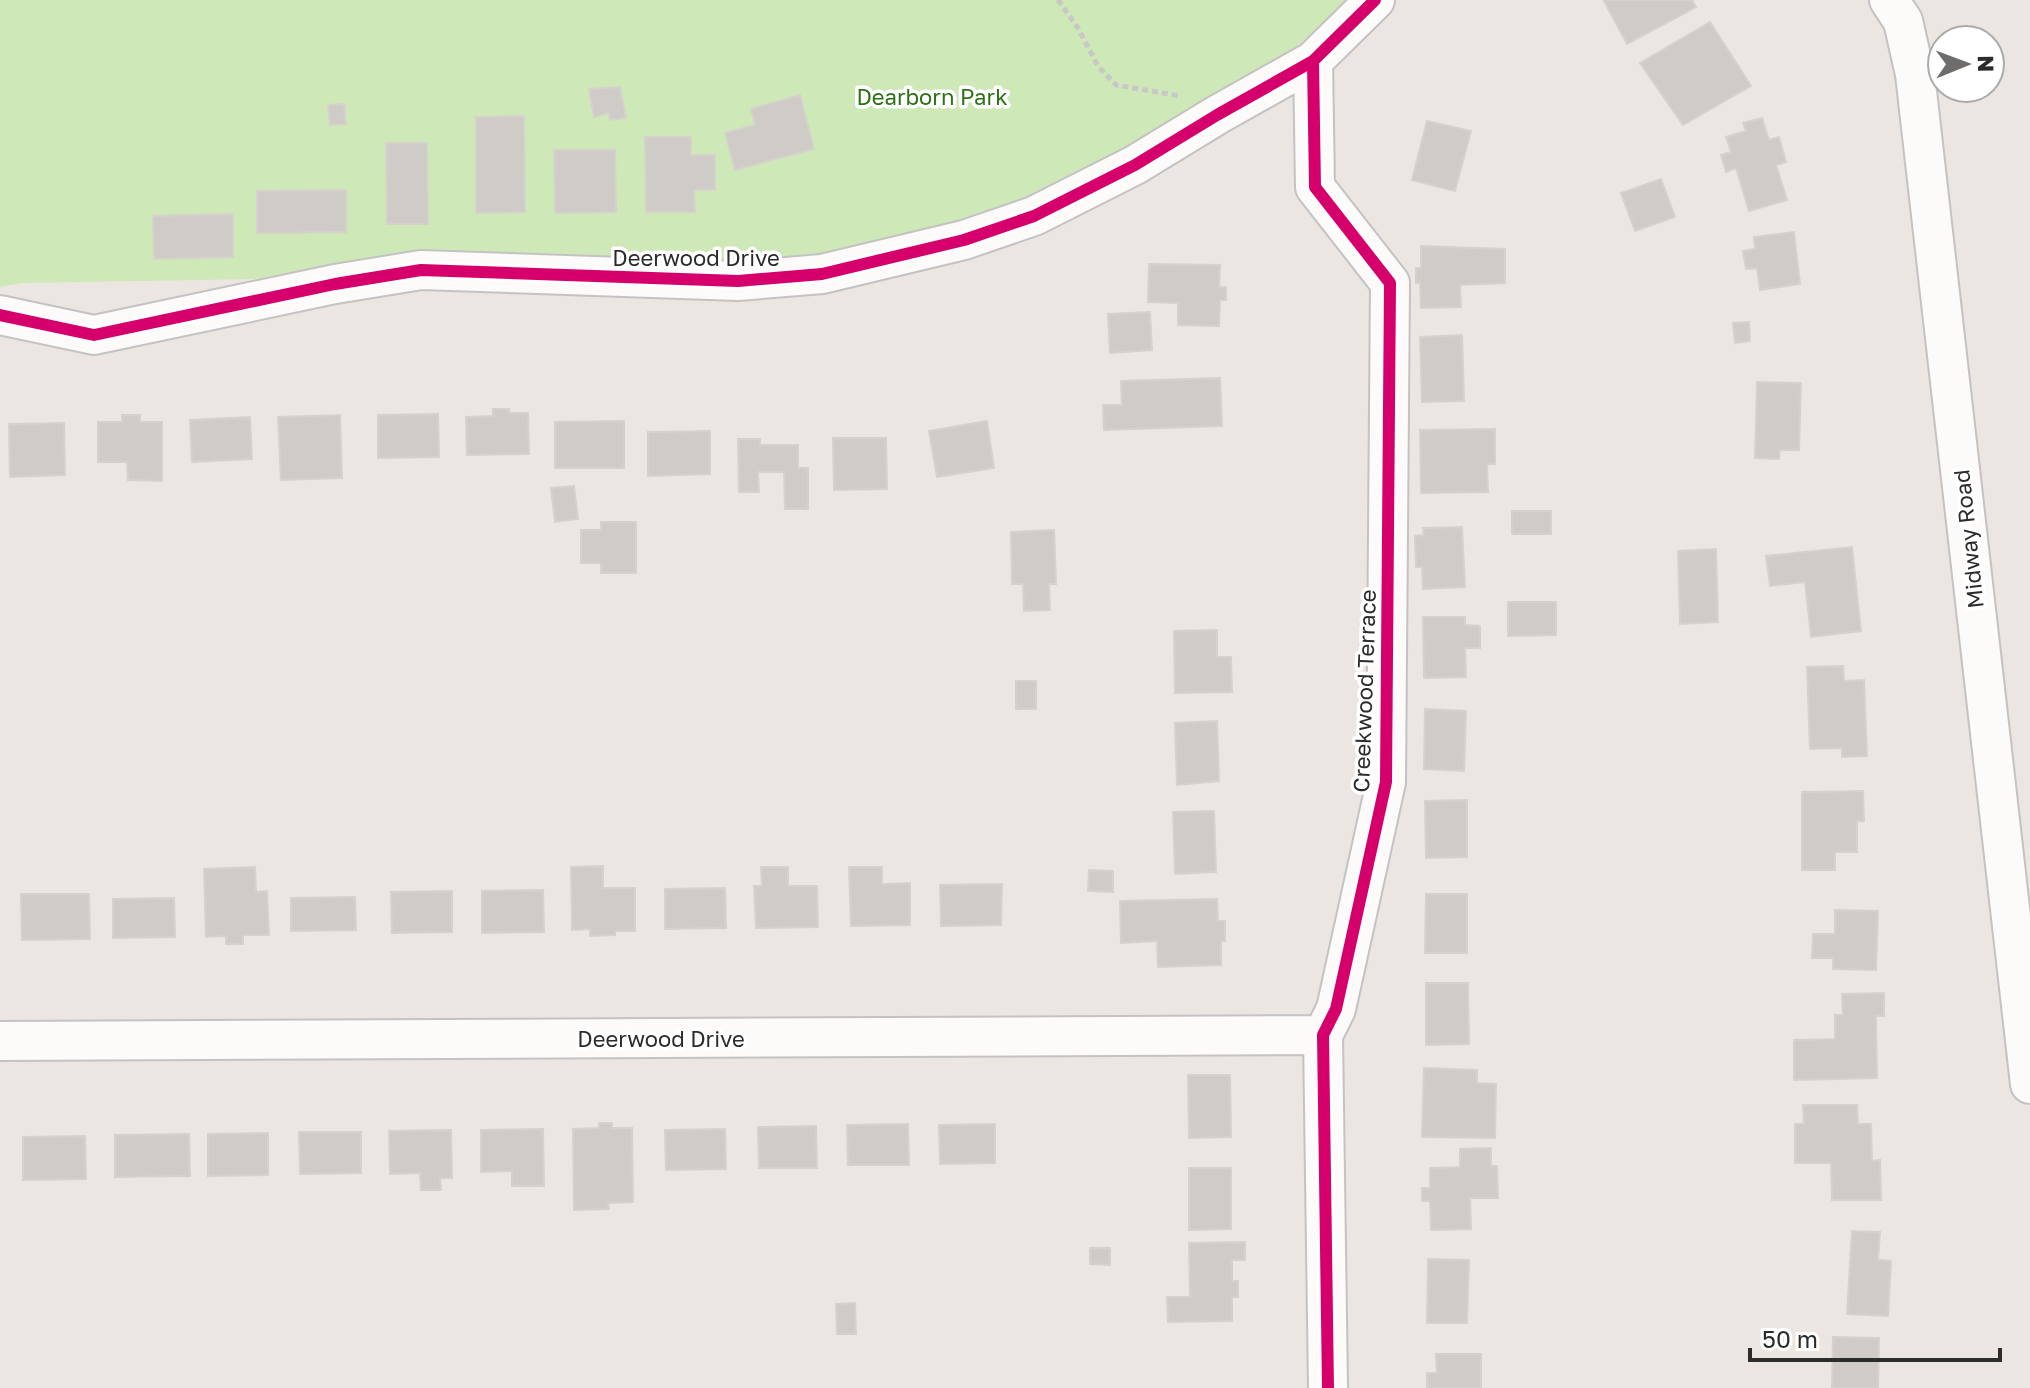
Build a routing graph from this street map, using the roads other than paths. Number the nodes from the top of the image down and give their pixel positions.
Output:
1 (1375, 0) edge
2 (1889, 0) edge
3 (1313, 61) junction
4 (0, 315) edge
5 (1323, 1035) junction
6 (0, 1041) edge
7 (2030, 1084) edge
8 (1328, 1388) edge

1 - 3 street, Deerwood Drive
2 - 7 street, Midway Road
3 - 4 street, Deerwood Drive
3 - 5 street, Creekwood Terrace
5 - 6 street, Deerwood Drive
5 - 8 street, Creekwood Terrace

